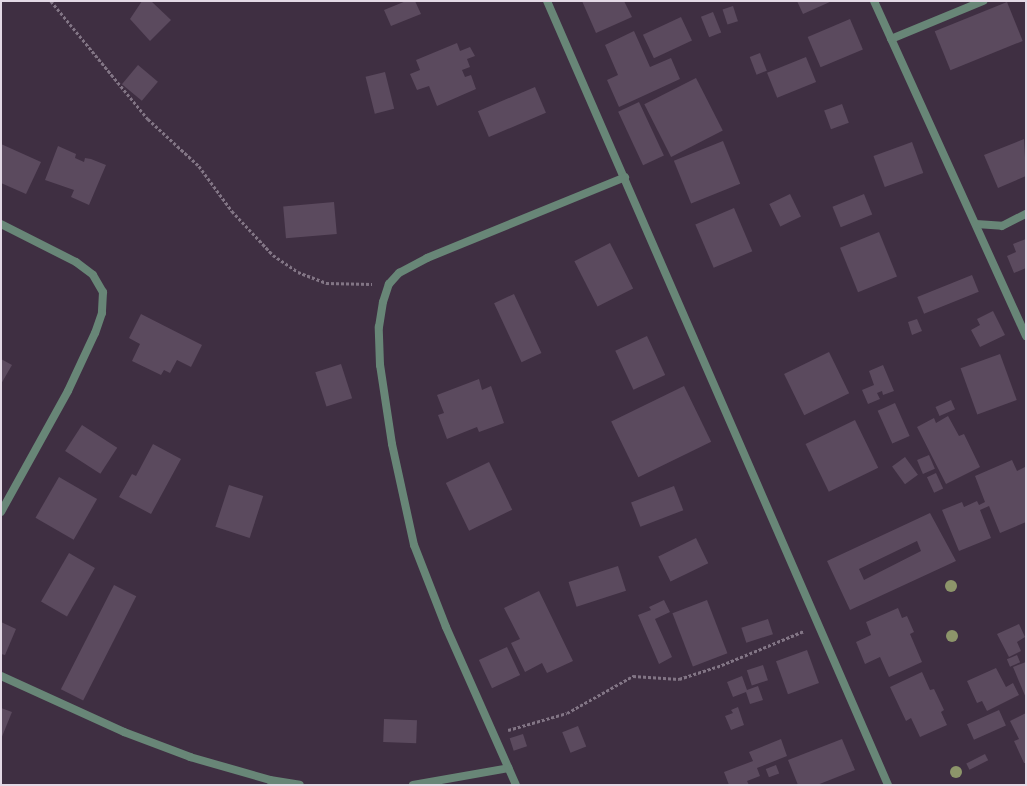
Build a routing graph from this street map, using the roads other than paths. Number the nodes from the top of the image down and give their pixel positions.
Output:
1 (547, 1) edge
2 (874, 1) edge
3 (983, 1) edge
4 (891, 39) junction
5 (625, 177) junction
6 (1026, 214) edge
7 (1, 224) edge
8 (976, 224) junction
9 (1026, 336) edge
10 (1, 512) edge
11 (1, 676) edge
12 (509, 768) junction
13 (300, 785) edge
14 (413, 785) edge
15 (516, 785) edge
16 (888, 785) edge

1 - 5 street
2 - 4 street
3 - 4 street
4 - 8 street
5 - 12 street
5 - 16 street
6 - 8 street
7 - 10 street
8 - 9 street
11 - 13 street
12 - 14 street
12 - 15 street

